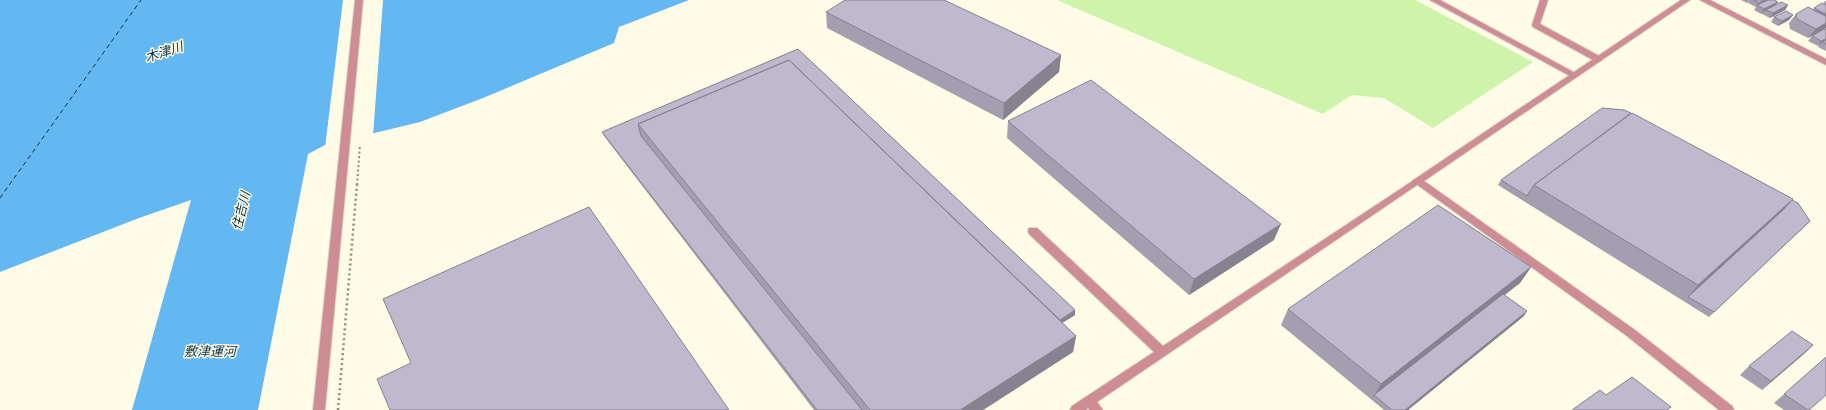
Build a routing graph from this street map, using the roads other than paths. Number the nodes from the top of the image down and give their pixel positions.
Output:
1 (359, 0) edge
2 (1434, 0) edge
3 (1544, 0) edge
4 (1686, 0) edge
5 (1704, 0) edge
6 (1598, 59) junction
7 (1826, 62) edge
8 (1575, 75) junction
9 (1417, 181) junction
10 (1033, 231) dead end
11 (1162, 352) junction
12 (1093, 406) edge
13 (319, 410) edge
14 (1076, 410) edge
15 (1728, 410) edge

1 - 13 street
2 - 8 street
3 - 6 street
4 - 6 street
5 - 7 street
6 - 8 street
8 - 9 street
9 - 11 street
9 - 15 street
10 - 11 street
11 - 12 street
12 - 14 street

